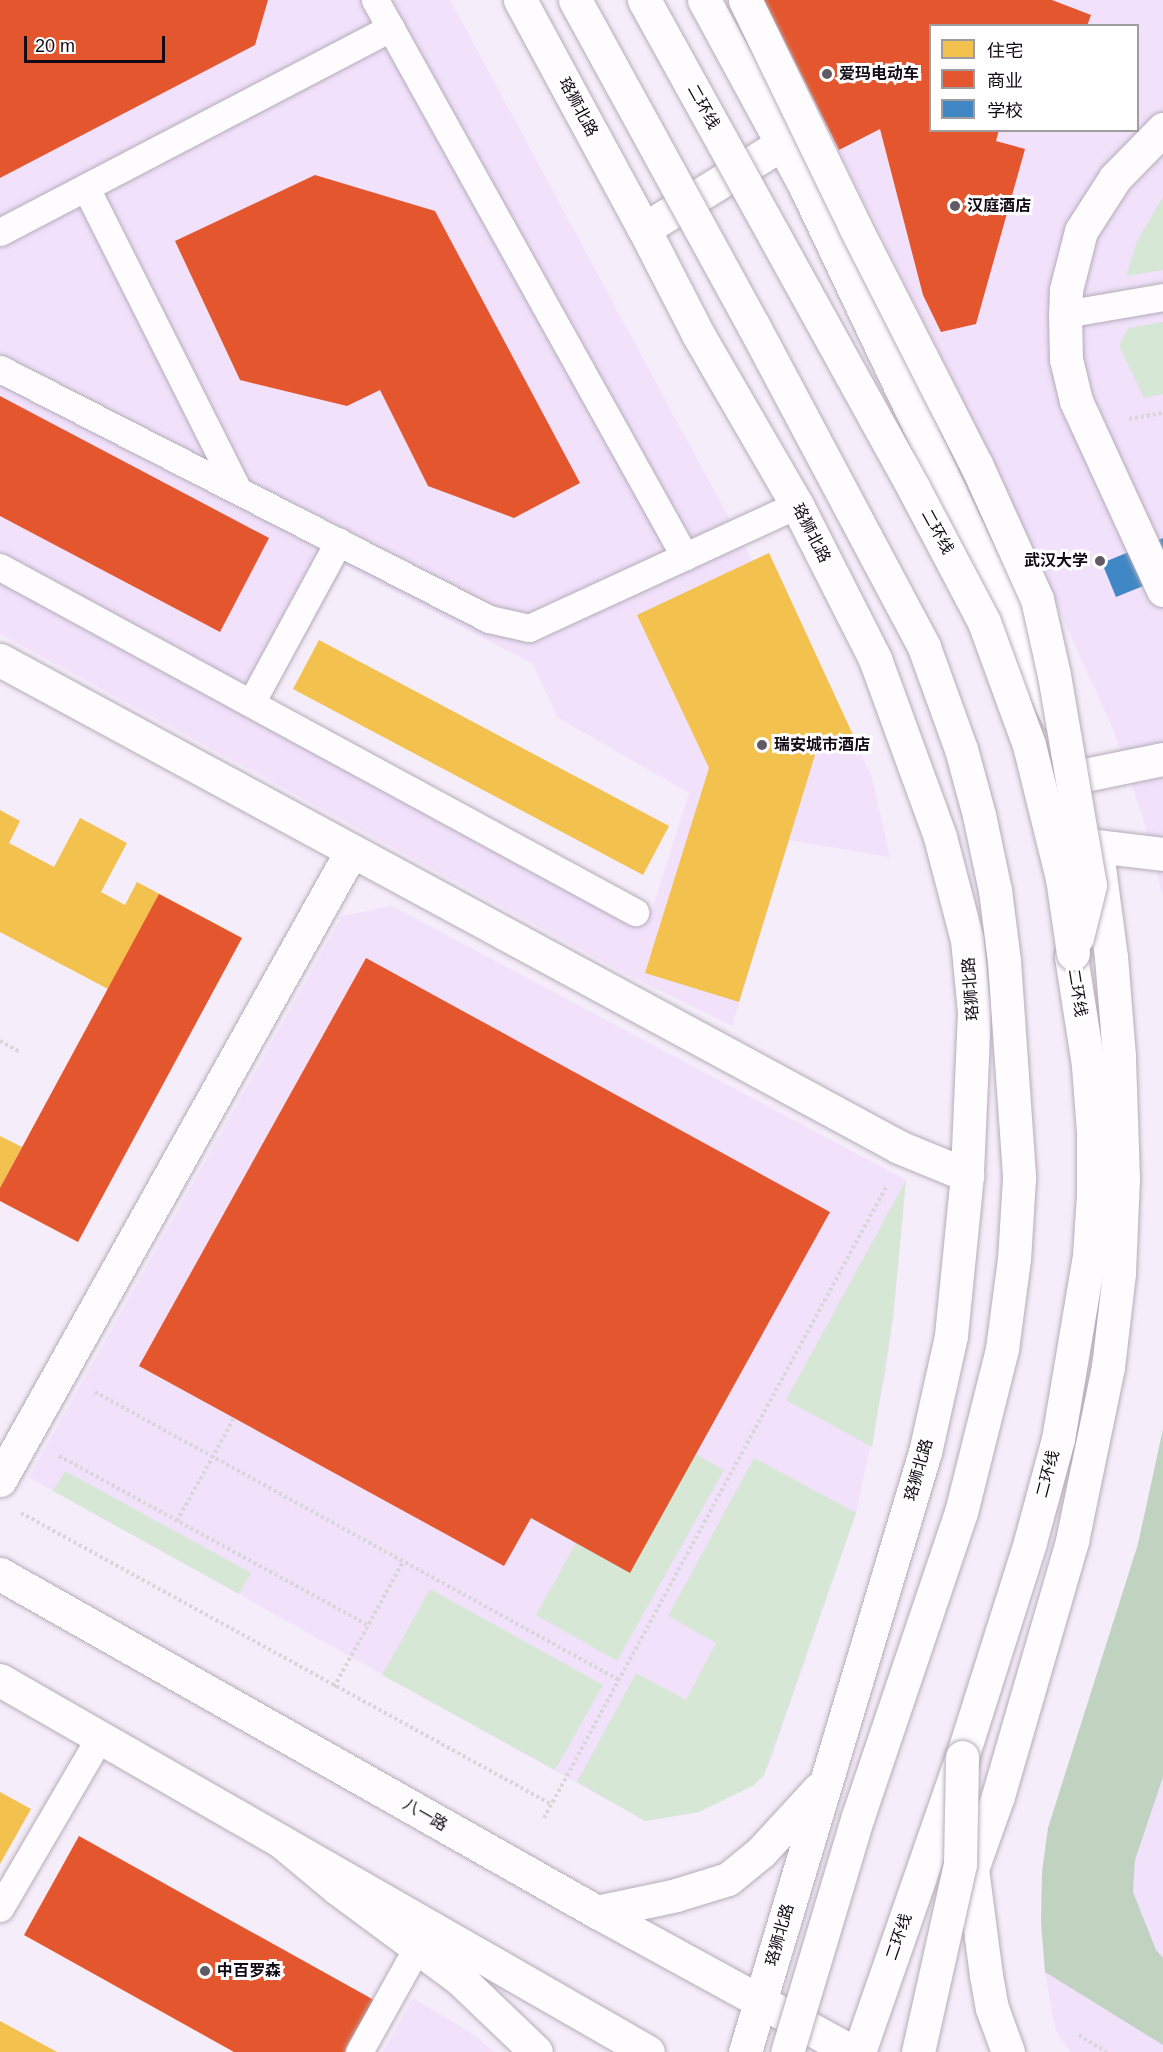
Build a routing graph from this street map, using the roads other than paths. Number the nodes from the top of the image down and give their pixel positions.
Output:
1 (375, 0) edge
2 (520, 0) edge
3 (574, 0) edge
4 (644, 0) edge
5 (704, 0) edge
6 (746, 0) edge
7 (391, 28) junction
8 (1163, 129) edge
9 (783, 143) junction
10 (86, 188) junction
11 (644, 229) junction
12 (0, 232) edge
13 (1163, 297) edge
14 (1065, 314) junction
15 (0, 369) edge
16 (238, 489) junction
17 (797, 505) junction
18 (339, 541) junction
19 (685, 557) junction
20 (0, 567) edge
21 (1163, 590) edge
22 (0, 660) edge
23 (250, 703) junction
24 (1163, 759) edge
25 (1080, 776) junction
26 (1096, 846) junction
27 (351, 852) junction
28 (1163, 854) edge
29 (635, 912) dead end
30 (1073, 953) junction
31 (967, 1174) junction
32 (5, 1494) edge
33 (0, 1574) edge
34 (0, 1680) edge
35 (100, 1737) junction
36 (962, 1757) junction
37 (824, 1783) junction
38 (282, 1842) junction
39 (972, 1868) junction
40 (0, 1908) edge
41 (597, 1912) junction
42 (417, 1948) junction
43 (760, 2002) junction
44 (359, 2052) edge
45 (536, 2052) edge
46 (648, 2052) edge
47 (745, 2052) edge
48 (787, 2052) edge
49 (853, 2052) edge
50 (859, 2052) edge
51 (908, 2052) edge
52 (918, 2052) edge
53 (1008, 2052) edge

1 - 7 lane
2 - 11 main road, 珞狮北路
3 - 48 main road, bridge
4 - 30 main road, 二环线, bridge
5 - 9 main road
6 - 30 main road, bridge
7 - 10 lane
7 - 19 lane
8 - 14 main road
9 - 11 main road
9 - 25 main road
10 - 12 lane
10 - 16 lane
11 - 17 main road, 珞狮北路
13 - 14 lane
14 - 21 main road
15 - 16 lane
16 - 18 lane
17 - 19 lane
17 - 31 main road, 珞狮北路
18 - 19 lane
18 - 23 lane
20 - 23 lane
22 - 27 main road
23 - 29 lane
24 - 25 main road
25 - 26 main road
26 - 28 main road
26 - 39 main road
27 - 31 main road
27 - 32 main road
30 - 36 main road, 二环线
31 - 37 main road, 珞狮北路
33 - 41 main road, 八一路
34 - 35 main road
35 - 38 main road
35 - 40 lane
36 - 50 main road, 二环线
36 - 52 main road, bridge
37 - 41 main road
37 - 43 main road, 珞狮北路
38 - 42 main road
38 - 46 main road
39 - 51 main road
39 - 53 main road
41 - 43 main road, 八一路
42 - 44 lane
42 - 45 main road
43 - 47 main road, 珞狮北路
43 - 49 main road, 八一路

